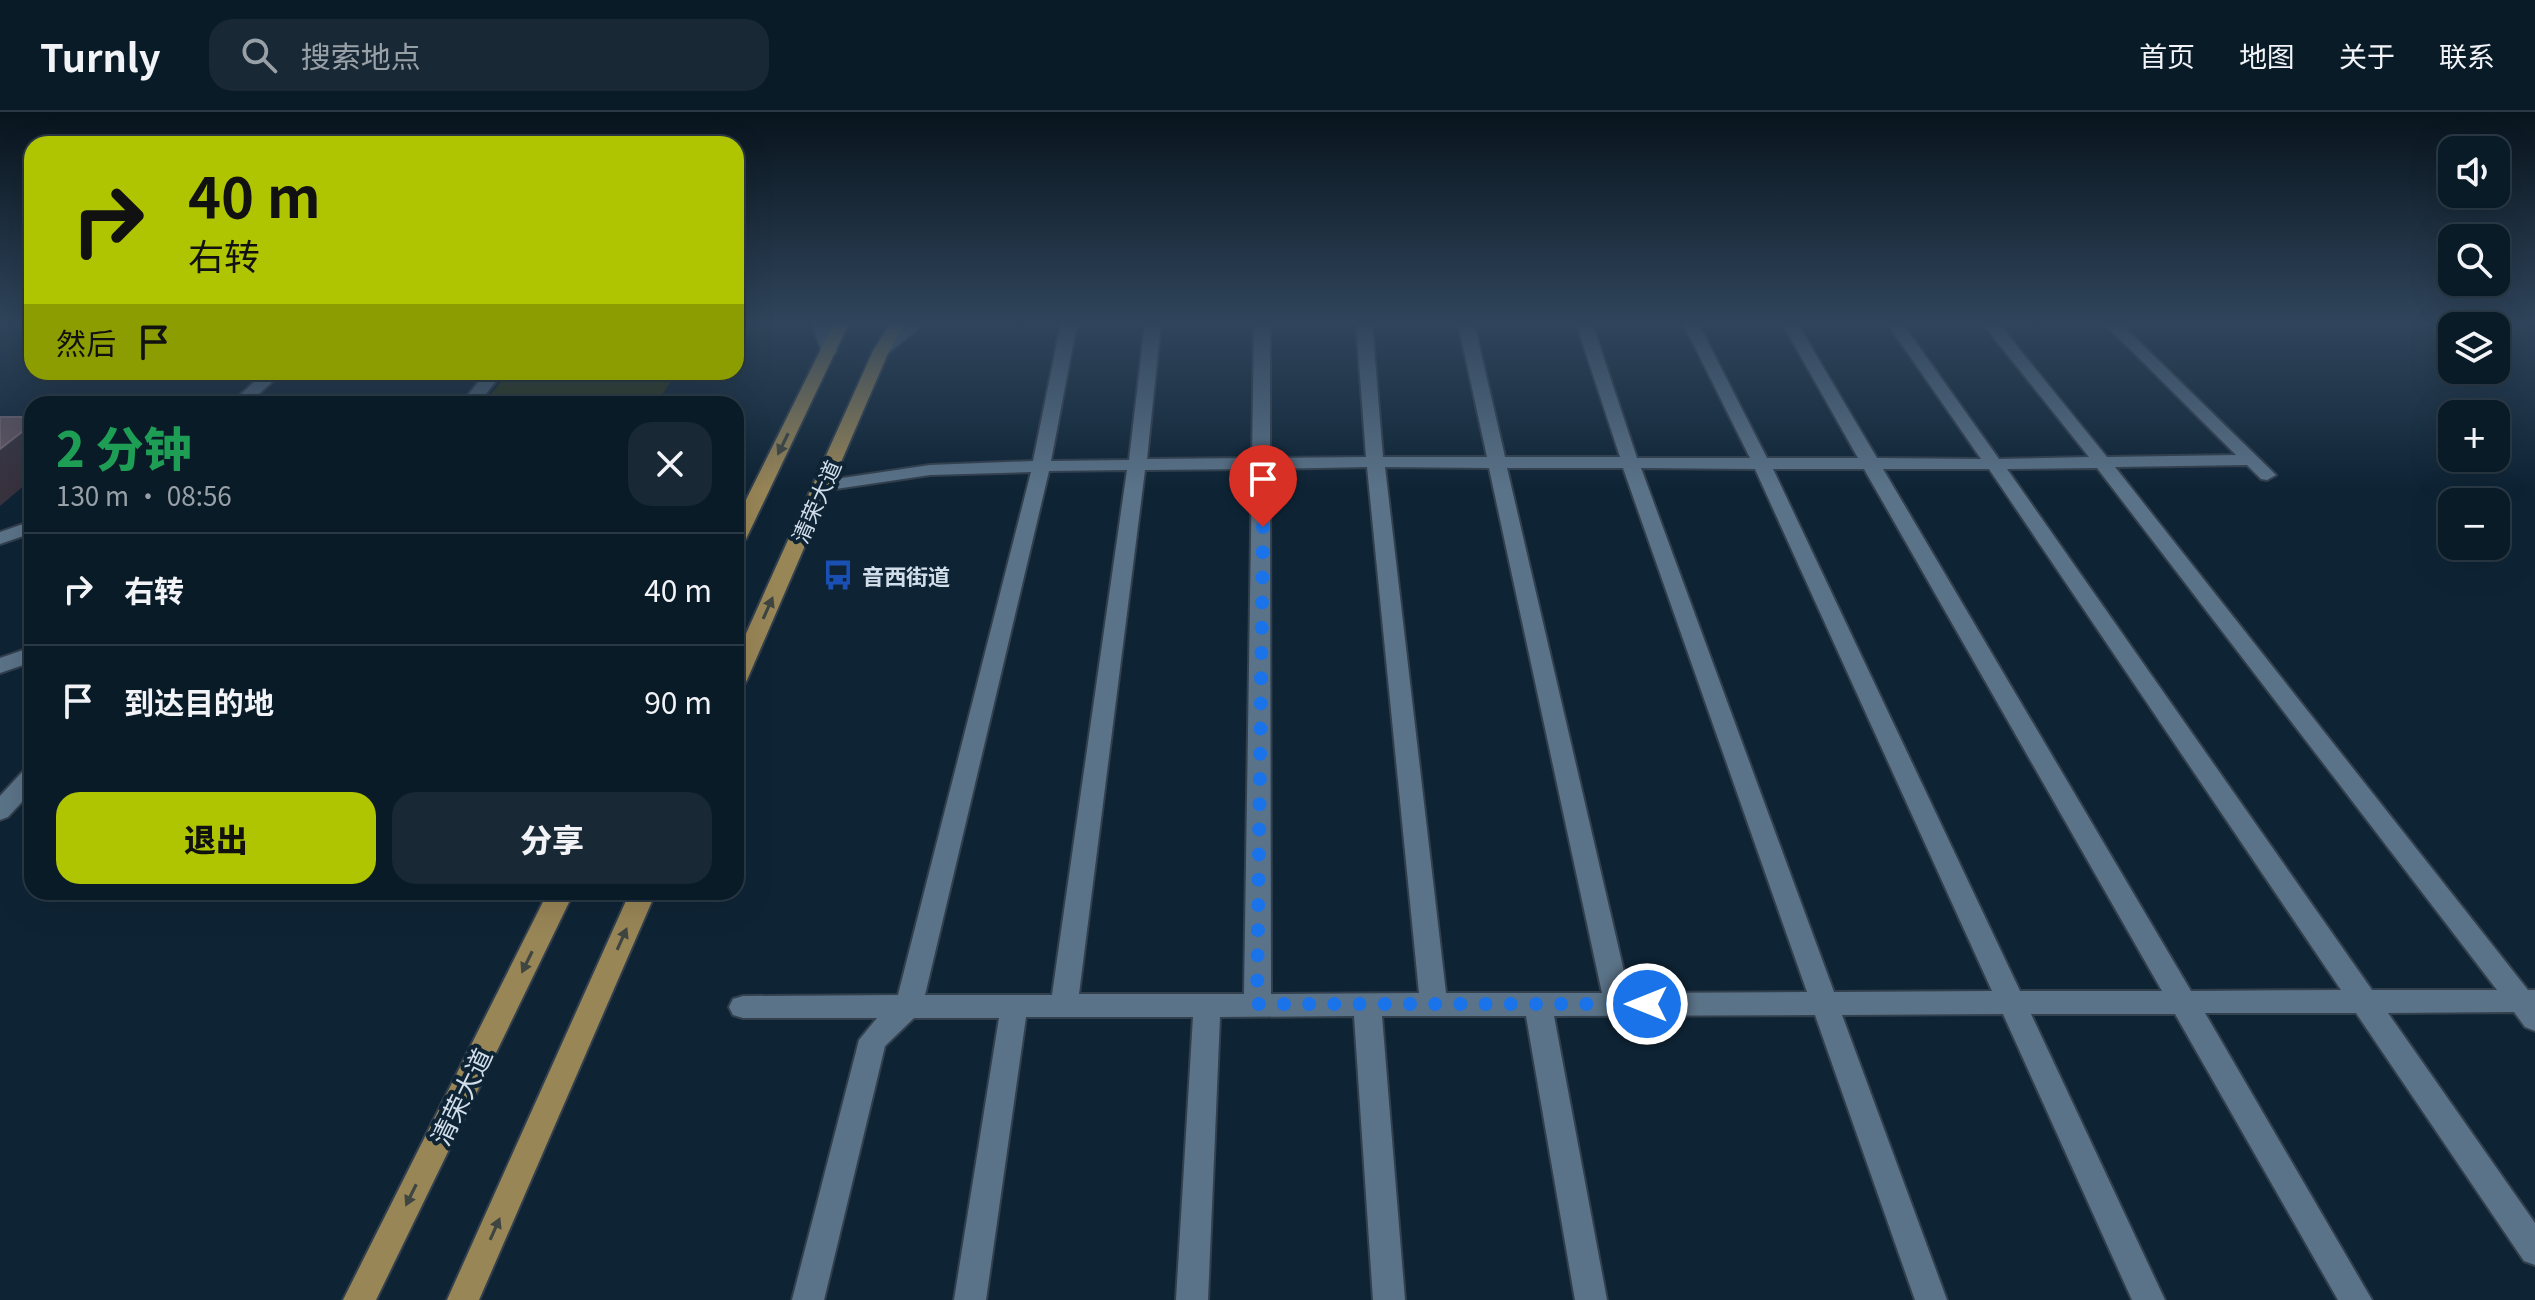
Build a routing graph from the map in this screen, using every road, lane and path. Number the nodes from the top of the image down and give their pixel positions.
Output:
1 (815, 378) edge
2 (869, 378) edge
3 (1058, 378) edge
4 (1147, 378) edge
5 (1262, 378) edge
6 (1368, 378) edge
7 (1477, 378) edge
8 (1602, 378) edge
9 (1718, 378) edge
10 (1821, 378) edge
11 (1933, 378) edge
12 (2034, 378) edge
13 (2168, 378) edge
14 (266, 380) edge
15 (488, 380) edge
16 (247, 396) edge
17 (476, 396) edge
18 (2251, 460) junction
19 (2101, 461) junction
20 (1375, 462) junction
21 (1494, 462) junction
22 (1630, 462) junction
23 (1263, 463) junction
24 (1761, 463) junction
25 (1870, 464) junction
26 (1994, 464) junction
27 (1137, 465) junction
28 (1041, 466) junction
29 (2267, 475) dead end
30 (822, 486) junction
31 (744, 523) edge
32 (24, 530) edge
33 (0, 538) edge
34 (24, 657) edge
35 (744, 662) edge
36 (0, 666) edge
37 (24, 785) edge
38 (0, 811) edge
39 (557, 900) edge
40 (639, 900) edge
41 (2361, 1001) junction
42 (2184, 1002) junction
43 (2012, 1003) junction
44 (1207, 1004) junction
45 (1257, 1004) junction
46 (1538, 1004) junction
47 (1618, 1004) junction
48 (1825, 1004) junction
49 (909, 1005) junction
50 (1064, 1005) junction
51 (1367, 1005) junction
52 (1434, 1005) junction
53 (1014, 1006) junction
54 (743, 1007) dead end
55 (2530, 1007) edge
56 (2535, 1250) edge
57 (359, 1300) edge
58 (463, 1300) edge
59 (808, 1300) edge
60 (970, 1300) edge
61 (1192, 1300) edge
62 (1389, 1300) edge
63 (1591, 1300) edge
64 (1931, 1300) edge
65 (2149, 1300) edge
66 (2356, 1300) edge

1 -> 31 main road
2 - 30 main road, 清荣大道
3 - 28 street
4 - 27 street
5 - 23 street
6 - 20 street
7 - 21 street
8 - 22 street
9 - 24 street
10 - 25 street
11 - 26 street
12 - 19 street
13 - 18 street
14 - 16 street
15 - 17 street
18 - 19 street
18 - 29 street
19 - 26 street
19 - 55 street
20 - 21 street
20 - 23 street
20 - 52 street
21 - 22 street
21 - 47 street
22 - 24 street
22 - 48 street
23 - 27 street
23 - 45 street
24 - 25 street
24 - 43 street
25 - 26 street
25 - 42 street
26 - 41 street
27 - 28 street
27 - 50 street
28 - 30 street
28 - 49 street
35 -> 30 main road, 清荣大道
32 - 33 street
34 - 36 street
37 - 38 street
39 -> 57 main road, 清荣大道
58 -> 40 main road
41 - 42 street
41 - 55 street
41 - 56 street
42 - 43 street
42 - 66 street
43 - 48 street
43 - 65 street
44 - 45 street
44 - 50 street
44 - 61 street
45 - 51 street
46 - 47 street
46 - 52 street
46 - 63 street
47 - 48 street
48 - 64 street
49 - 53 street
49 - 54 street
49 - 59 street
50 - 53 street
51 - 52 street
51 - 62 street
53 - 60 street

